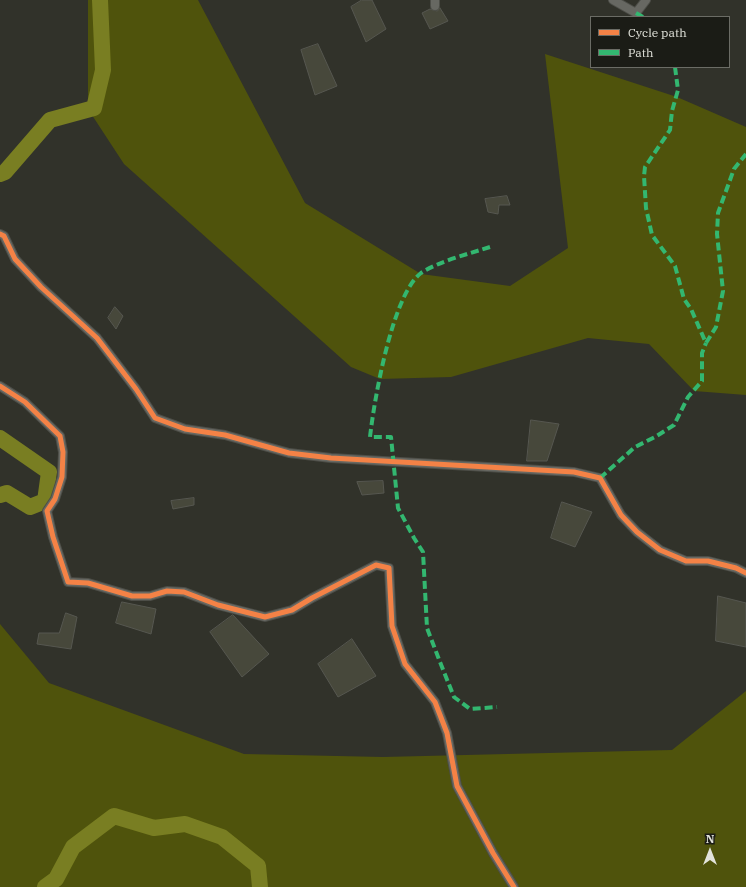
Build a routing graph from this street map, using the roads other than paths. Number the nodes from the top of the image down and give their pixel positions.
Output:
1 (613, 0) edge
2 (646, 0) edge
3 (0, 234) edge
4 (0, 386) edge
5 (746, 573) edge
6 (514, 887) edge

1 - 2 street
3 - 5 street
4 - 6 street

